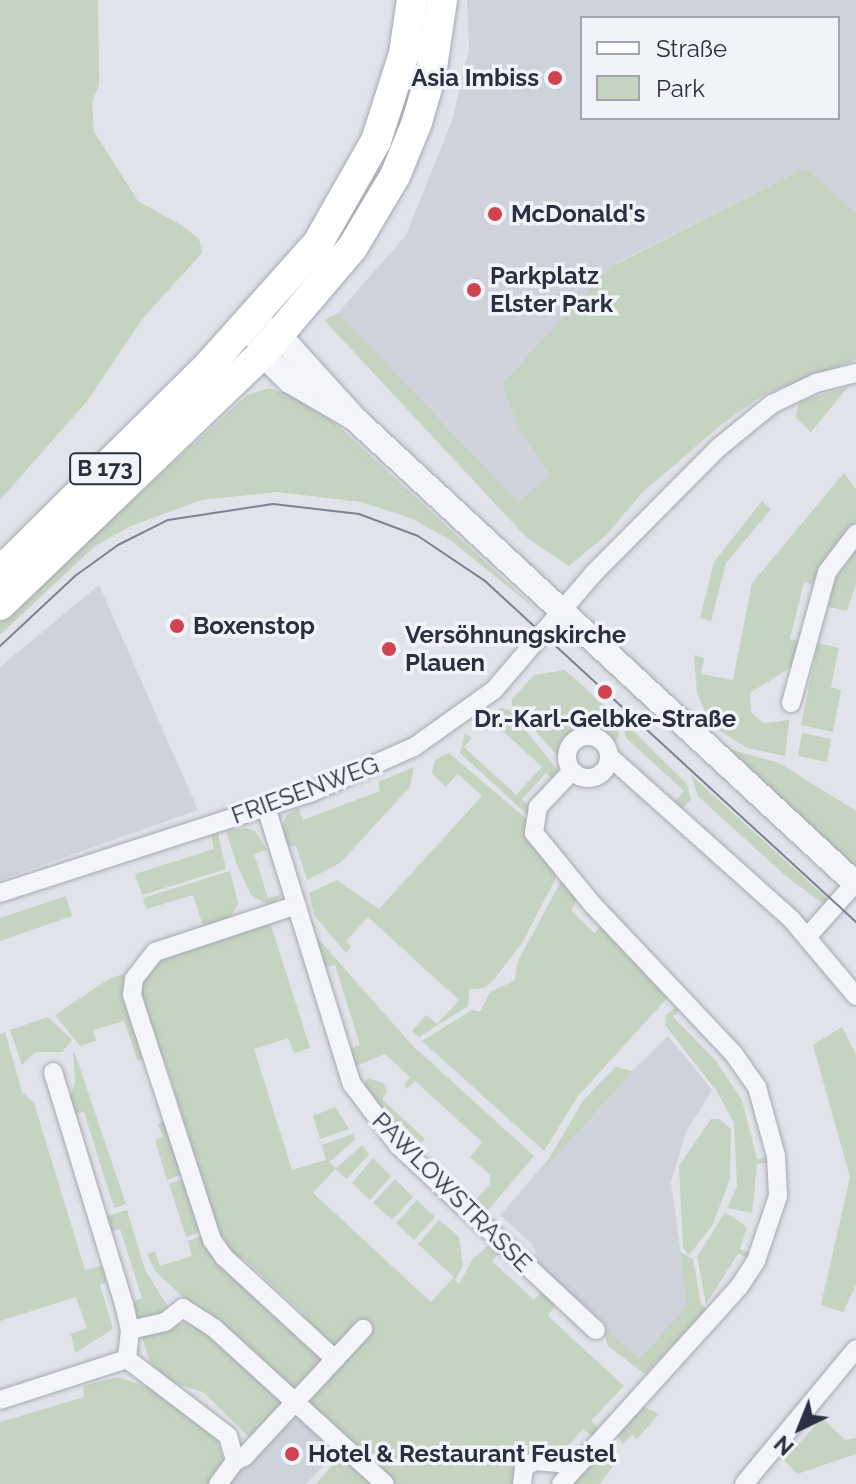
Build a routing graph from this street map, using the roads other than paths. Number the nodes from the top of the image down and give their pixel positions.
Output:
1 (412, 0) edge
2 (442, 0) edge
3 (252, 320) junction
4 (271, 345) junction
5 (856, 373) edge
6 (856, 534) edge
7 (0, 572) edge
8 (0, 605) edge
9 (565, 610) junction
10 (791, 703) dead end
11 (610, 757) junction
12 (572, 771) junction
13 (266, 807) junction
14 (855, 883) edge
15 (0, 893) edge
16 (294, 906) junction
17 (808, 936) junction
18 (856, 996) edge
19 (53, 1072) dead end
20 (363, 1329) dead end
21 (130, 1330) junction
22 (596, 1330) dead end
23 (856, 1349) edge
24 (127, 1359) junction
25 (335, 1359) junction
26 (0, 1400) edge
27 (295, 1402) junction
28 (235, 1461) junction
29 (578, 1465) junction
30 (218, 1484) edge
31 (385, 1484) edge
32 (522, 1484) edge
33 (561, 1484) edge
34 (744, 1484) edge

1 - 3 main road, B 173
2 - 4 main road, B 173
3 - 4 street
3 - 7 main road, B 173
4 - 8 main road, B 173
4 - 9 street
5 - 9 street, FRIESENWEG
6 - 10 street
9 - 13 street, FRIESENWEG
9 - 14 street
11 - 12 street
11 - 12 street
11 - 17 street
12 - 29 street
13 - 15 street, FRIESENWEG
13 - 16 street, PAWLOWSTRASSE
14 - 17 street
16 - 22 street, PAWLOWSTRASSE
16 - 25 street
17 - 18 street
19 - 21 street
20 - 25 street
21 - 24 street
21 - 27 street
23 - 34 street
24 - 26 street
24 - 28 street
25 - 27 street
27 - 28 street
27 - 31 street
28 - 30 street
29 - 32 street
29 - 33 street

